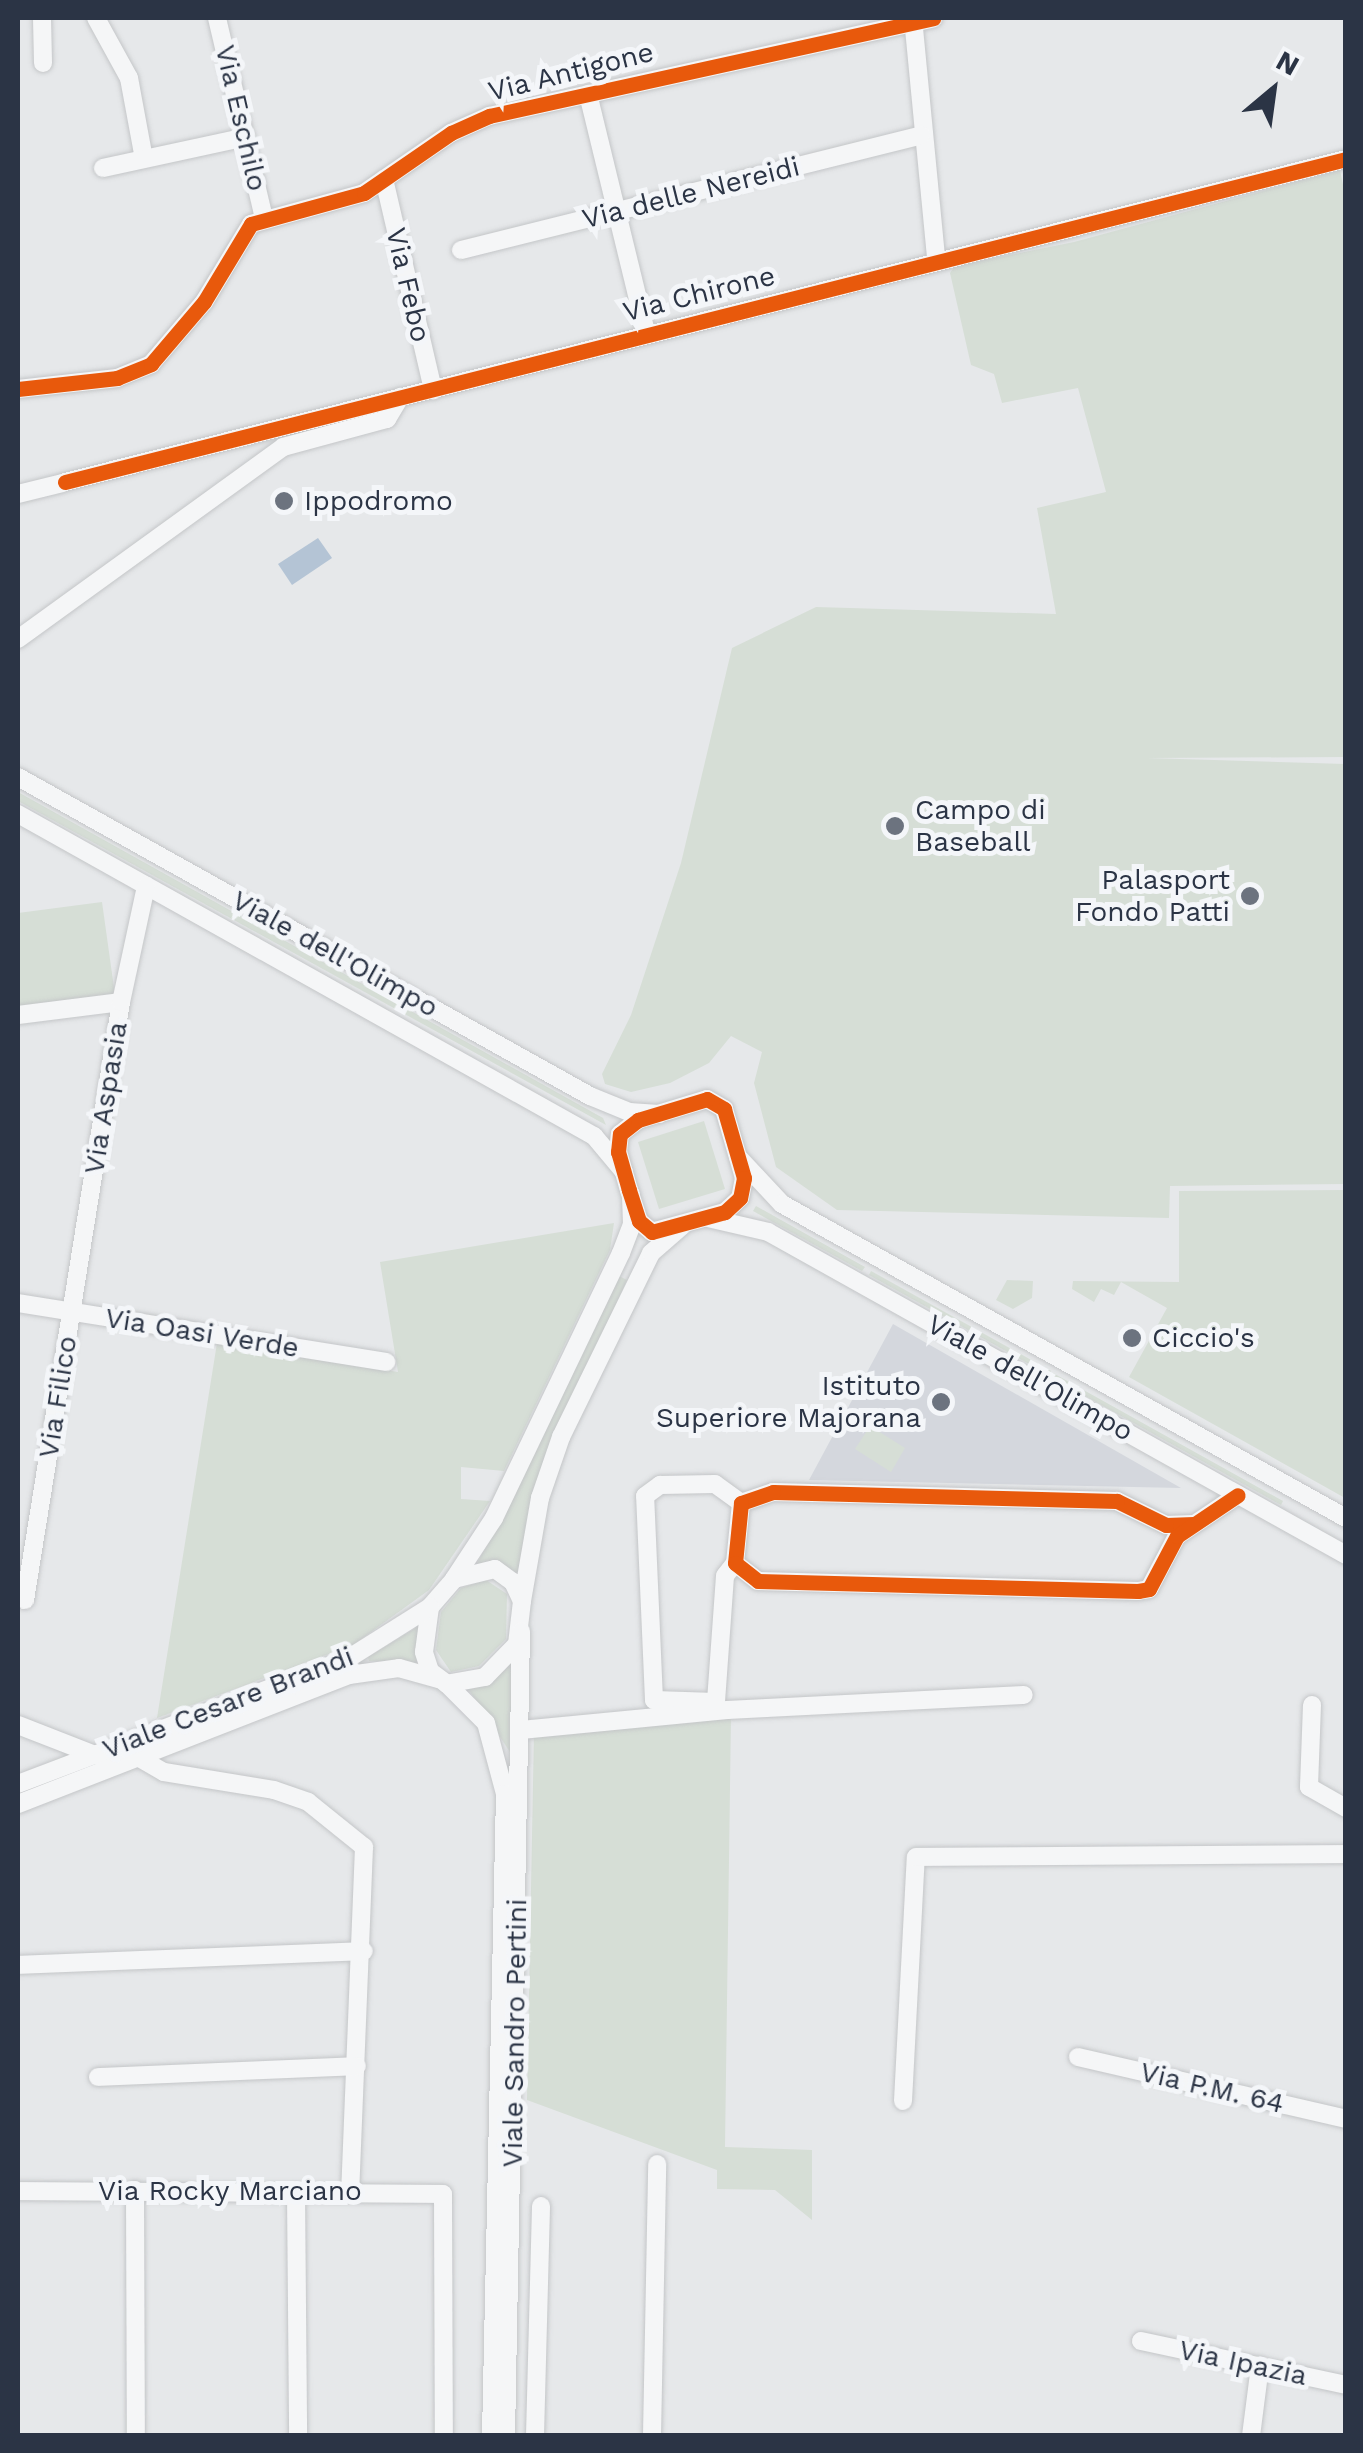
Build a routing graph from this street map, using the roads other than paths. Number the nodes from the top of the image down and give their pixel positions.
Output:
1 (42, 18) edge
2 (96, 18) edge
3 (218, 18) edge
4 (932, 18) edge
5 (913, 19) edge
6 (43, 63) dead end
7 (588, 94) junction
8 (922, 135) junction
9 (246, 137) junction
10 (1346, 159) edge
11 (144, 160) junction
12 (103, 168) dead end
13 (384, 179) junction
14 (617, 211) junction
15 (264, 220) junction
16 (461, 250) dead end
17 (936, 257) junction
18 (646, 332) junction
19 (18, 389) edge
20 (433, 390) junction
21 (400, 397) junction
22 (18, 494) edge
23 (18, 639) edge
24 (18, 777) edge
25 (18, 814) edge
26 (146, 886) junction
27 (121, 1002) junction
28 (18, 1015) edge
29 (659, 1114) junction
30 (738, 1157) junction
31 (624, 1172) junction
32 (631, 1194) junction
33 (708, 1218) junction
34 (682, 1226) junction
35 (18, 1303) edge
36 (72, 1312) junction
37 (386, 1362) dead end
38 (1238, 1495) junction
39 (741, 1502) junction
40 (1346, 1518) edge
41 (1194, 1524) junction
42 (1346, 1555) edge
43 (735, 1563) junction
44 (454, 1578) junction
45 (25, 1600) dead end
46 (522, 1601) junction
47 (430, 1607) junction
48 (522, 1630) junction
49 (443, 1682) junction
50 (1024, 1695) dead end
51 (1312, 1705) dead end
52 (18, 1725) edge
53 (521, 1730) junction
54 (95, 1755) junction
55 (136, 1756) junction
56 (18, 1784) edge
57 (18, 1804) edge
58 (1346, 1808) edge
59 (1346, 1854) edge
60 (364, 1951) junction
61 (18, 1964) edge
62 (1078, 2057) dead end
63 (357, 2066) junction
64 (98, 2077) dead end
65 (903, 2101) dead end
66 (1346, 2119) edge
67 (657, 2164) dead end
68 (134, 2190) junction
69 (350, 2190) junction
70 (18, 2192) edge
71 (296, 2192) junction
72 (541, 2206) dead end
73 (1141, 2340) dead end
74 (1260, 2366) junction
75 (1346, 2385) edge
76 (136, 2436) edge
77 (298, 2436) edge
78 (444, 2436) edge
79 (491, 2436) edge
80 (506, 2436) edge
81 (535, 2436) edge
82 (652, 2436) edge
83 (1251, 2436) edge

1 - 6 street
2 - 11 street
3 - 9 street, Via Eschilo
4 - 5 street, Via Antigone
5 - 7 street, Via Antigone
5 - 8 street
7 - 13 street, Via Antigone
7 - 14 street
8 - 14 street, Via delle Nereidi
8 - 17 street
9 - 11 street
9 - 15 street, Via Eschilo
10 - 17 street, Via Chirone
11 - 12 street
13 - 15 street, Via Antigone
13 - 20 street, Via Febo
14 - 16 street, Via delle Nereidi
14 - 18 street
15 - 19 street
17 - 18 street, Via Chirone
18 - 20 street, Via Chirone
20 - 21 street, Via Chirone
21 - 22 street, Via Chirone
21 - 23 street
24 - 29 street, Viale dell'Olimpo
25 - 26 street, Viale dell'Olimpo
26 - 27 street, Via Aspasia
26 - 31 street, Viale dell'Olimpo
27 - 28 street
27 - 36 street, Via Aspasia
29 - 30 street
29 - 31 street
30 - 33 street
30 - 40 street, Viale dell'Olimpo
31 - 32 street
32 - 34 street
32 - 44 street
33 - 34 street
33 - 38 street, Viale dell'Olimpo
34 - 46 street
35 - 36 street, Via Oasi Verde
36 - 37 street, Via Oasi Verde
36 - 45 street, Via Filico
38 - 41 street
38 - 42 street, Viale dell'Olimpo
39 - 41 street
39 - 43 street
39 - 43 street
41 - 43 street
44 - 46 street
44 - 47 street
46 - 48 street
47 - 49 street
47 - 54 street, Viale Cesare Brandi
48 - 49 street
48 - 53 street, Viale Sandro Pertini
49 - 55 street, Viale Cesare Brandi
49 - 79 street, Viale Sandro Pertini
50 - 53 street
51 - 58 street
52 - 54 street
53 - 80 street, Viale Sandro Pertini
54 - 55 street
54 - 56 street, Viale Cesare Brandi
55 - 57 street, Viale Cesare Brandi
55 - 60 street
59 - 65 street
60 - 61 street
60 - 63 street
62 - 66 street, Via P.M. 64
63 - 64 street
63 - 69 street
67 - 82 street
68 - 70 street, Via Rocky Marciano
68 - 71 street, Via Rocky Marciano
68 - 76 street
69 - 71 street, Via Rocky Marciano
69 - 78 street, Via Rocky Marciano
71 - 77 street
72 - 81 street
73 - 74 street, Via Ipazia
74 - 75 street, Via Ipazia
74 - 83 street

